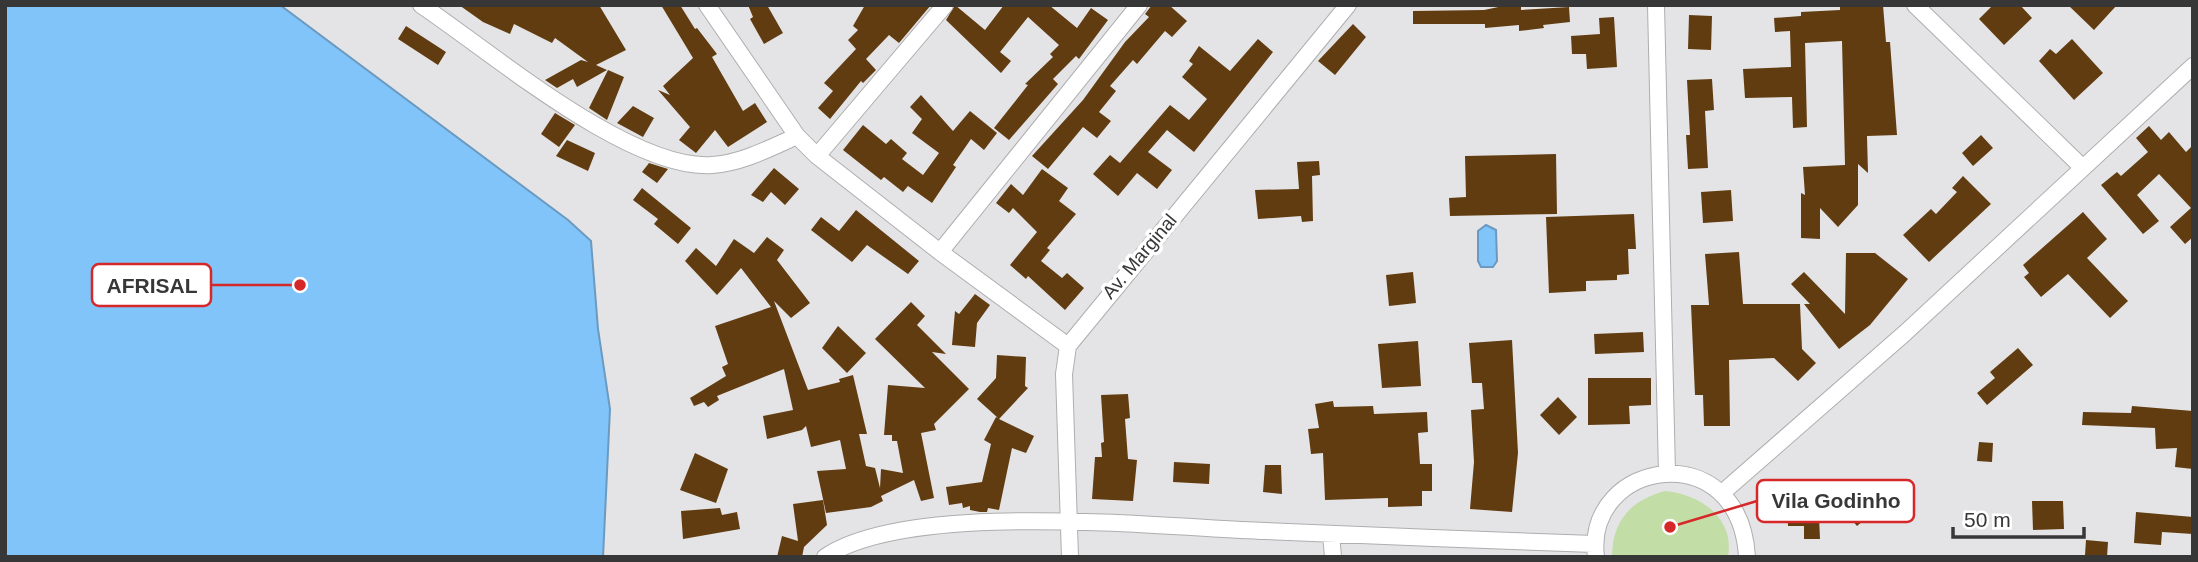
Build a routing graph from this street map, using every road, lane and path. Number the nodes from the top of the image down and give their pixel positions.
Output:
1 (421, 5) edge
2 (707, 5) edge
3 (945, 5) edge
4 (1139, 5) edge
5 (1348, 5) edge
6 (1656, 5) edge
7 (1915, 5) edge
8 (2193, 66) edge
9 (797, 136) junction
10 (817, 156) junction
11 (2083, 168) junction
12 (940, 253) junction
13 (1068, 346) junction
14 (1667, 473) junction
15 (1722, 493) junction
16 (1069, 523) junction
17 (1331, 534) junction
18 (1595, 550) edge
19 (825, 557) edge
20 (1070, 557) edge
21 (1332, 557) edge
22 (1747, 557) edge

1 - 9 street
2 - 9 street
3 - 10 street
4 - 12 street
5 - 13 street, Av. Marginal
6 - 14 street
7 - 11 street
8 - 11 street
9 - 10 street
10 - 12 street
11 - 15 street
12 - 13 street
13 - 16 street, Av. Marginal
14 - 15 street
14 - 18 street
15 - 22 street
16 - 17 street
16 - 19 street
16 - 20 street, Av. Marginal
17 - 18 street
17 - 21 street

